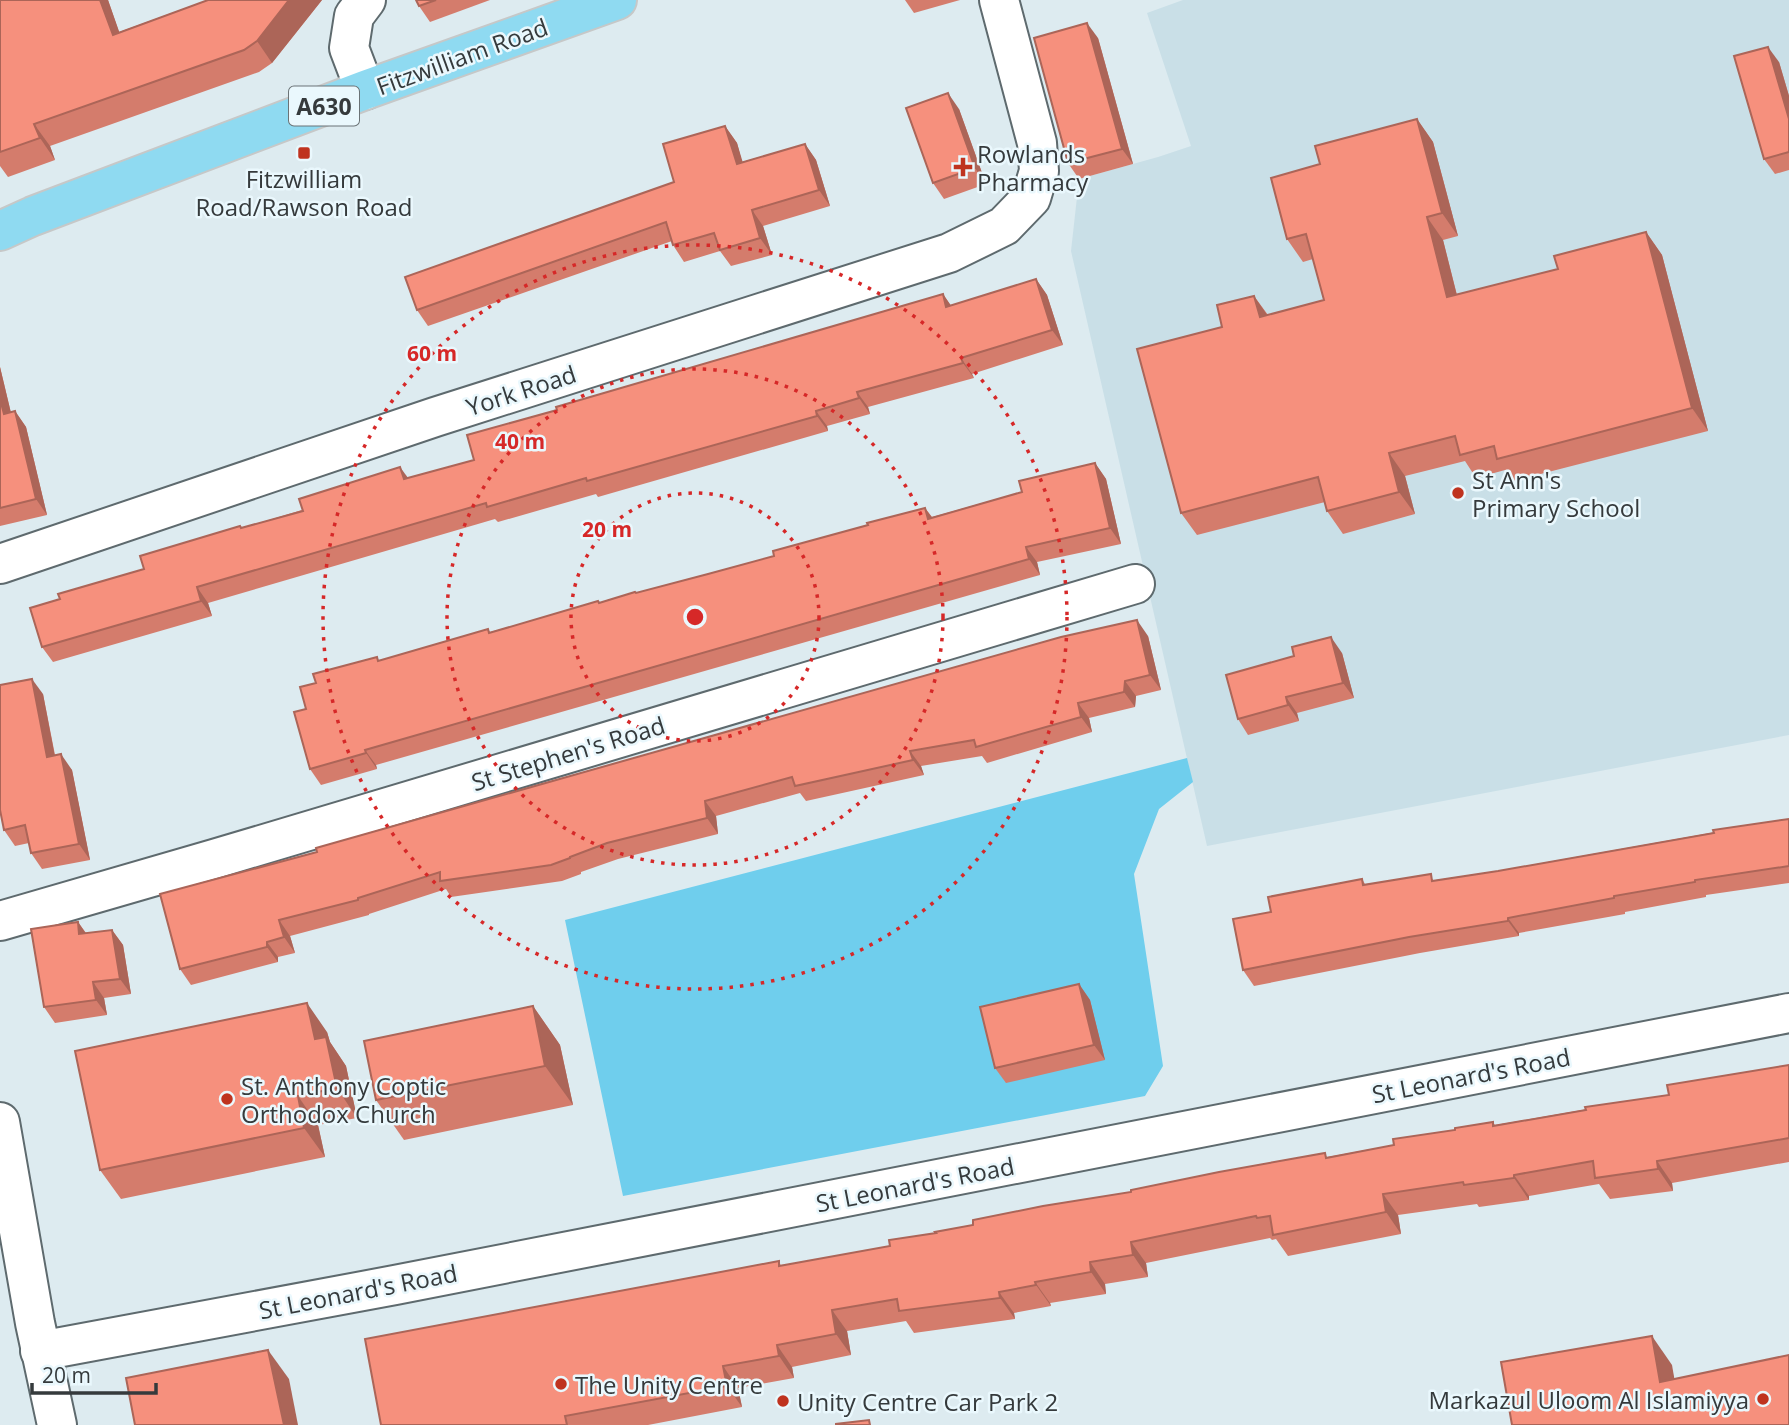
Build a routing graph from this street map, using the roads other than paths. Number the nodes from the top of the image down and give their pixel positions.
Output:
1 (366, 0) edge
2 (617, 0) edge
3 (999, 0) edge
4 (365, 90) junction
5 (11, 222) edge
6 (0, 564) edge
7 (1135, 584) dead end
8 (0, 920) edge
9 (1789, 1013) edge
10 (0, 1122) edge
11 (10, 1242) edge
12 (40, 1351) junction
13 (57, 1425) edge

1 - 4 street
2 - 4 main road, Fitzwilliam Road / A630
3 - 6 street, York Road
4 - 5 main road, Fitzwilliam Road / A630
7 - 8 street, St Stephen's Road
9 - 12 street, St Leonard's Road
10 - 11 street
11 - 12 street
12 - 13 street

